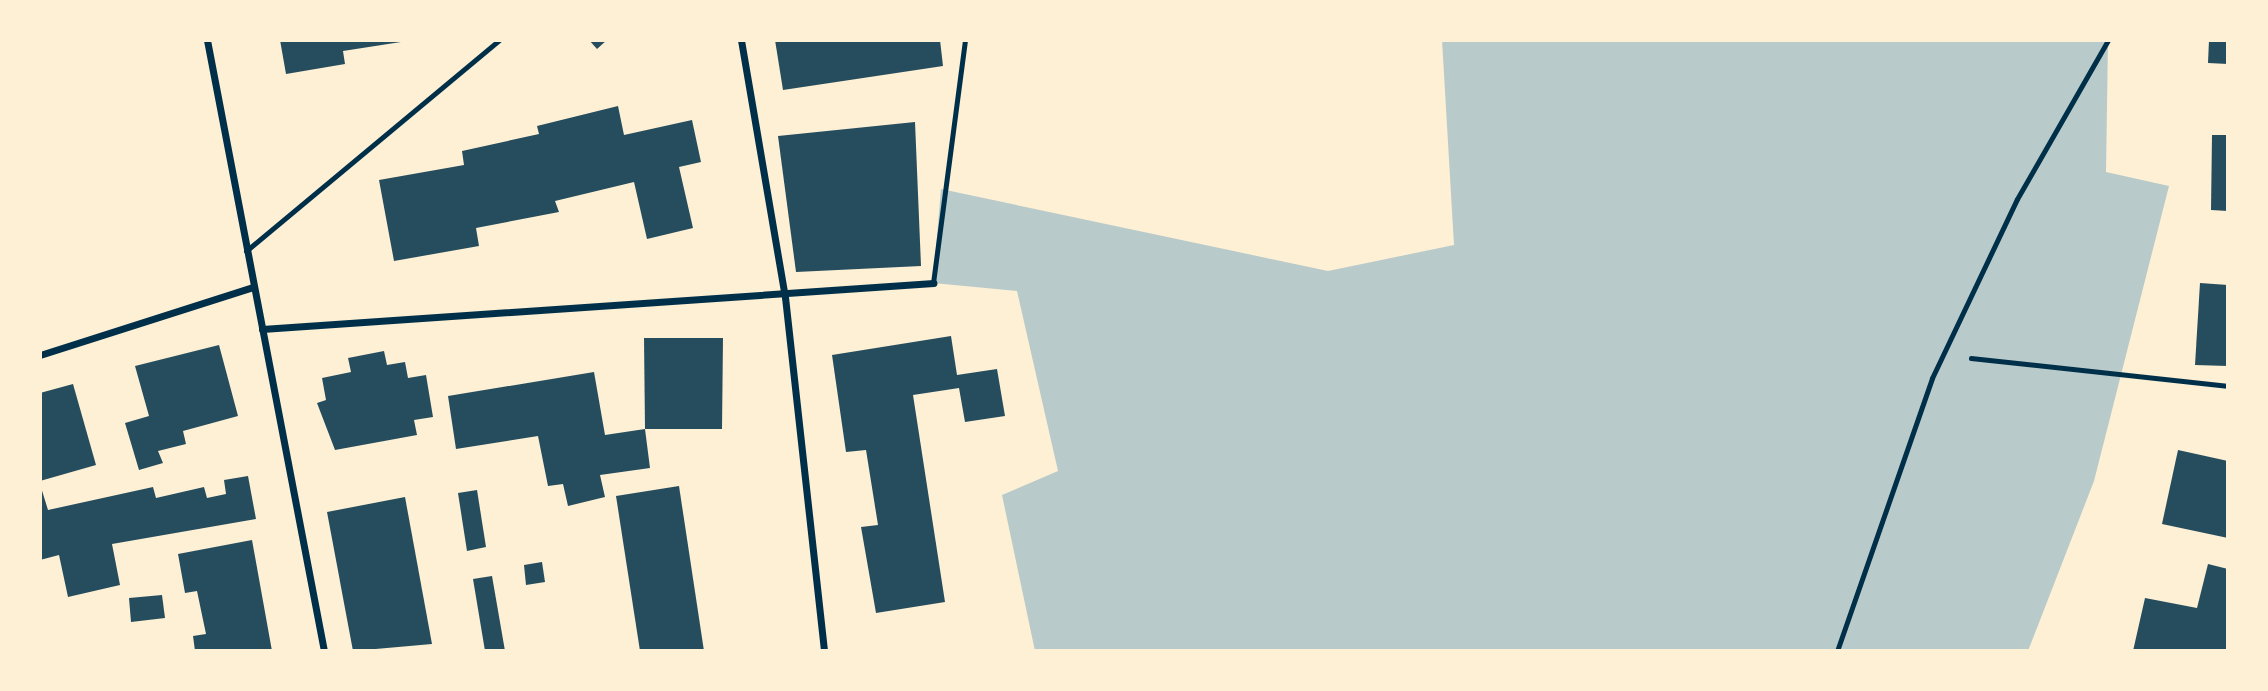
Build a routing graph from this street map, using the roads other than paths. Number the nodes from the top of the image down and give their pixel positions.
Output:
1 (207, 40) edge
2 (499, 40) edge
3 (741, 40) edge
4 (965, 40) edge
5 (2108, 40) edge
6 (245, 252) junction
7 (933, 283) joint
8 (253, 287) junction
9 (785, 297) junction
10 (262, 329) junction
11 (40, 355) edge
12 (324, 651) edge
13 (824, 651) edge
14 (1837, 651) edge

1 - 6 street
2 - 6 lane
3 - 9 street
4 - 7 lane
5 - 14 lane
6 - 8 street
7 - 9 street
8 - 10 street
8 - 11 street
9 - 10 street
9 - 13 street
10 - 12 street

